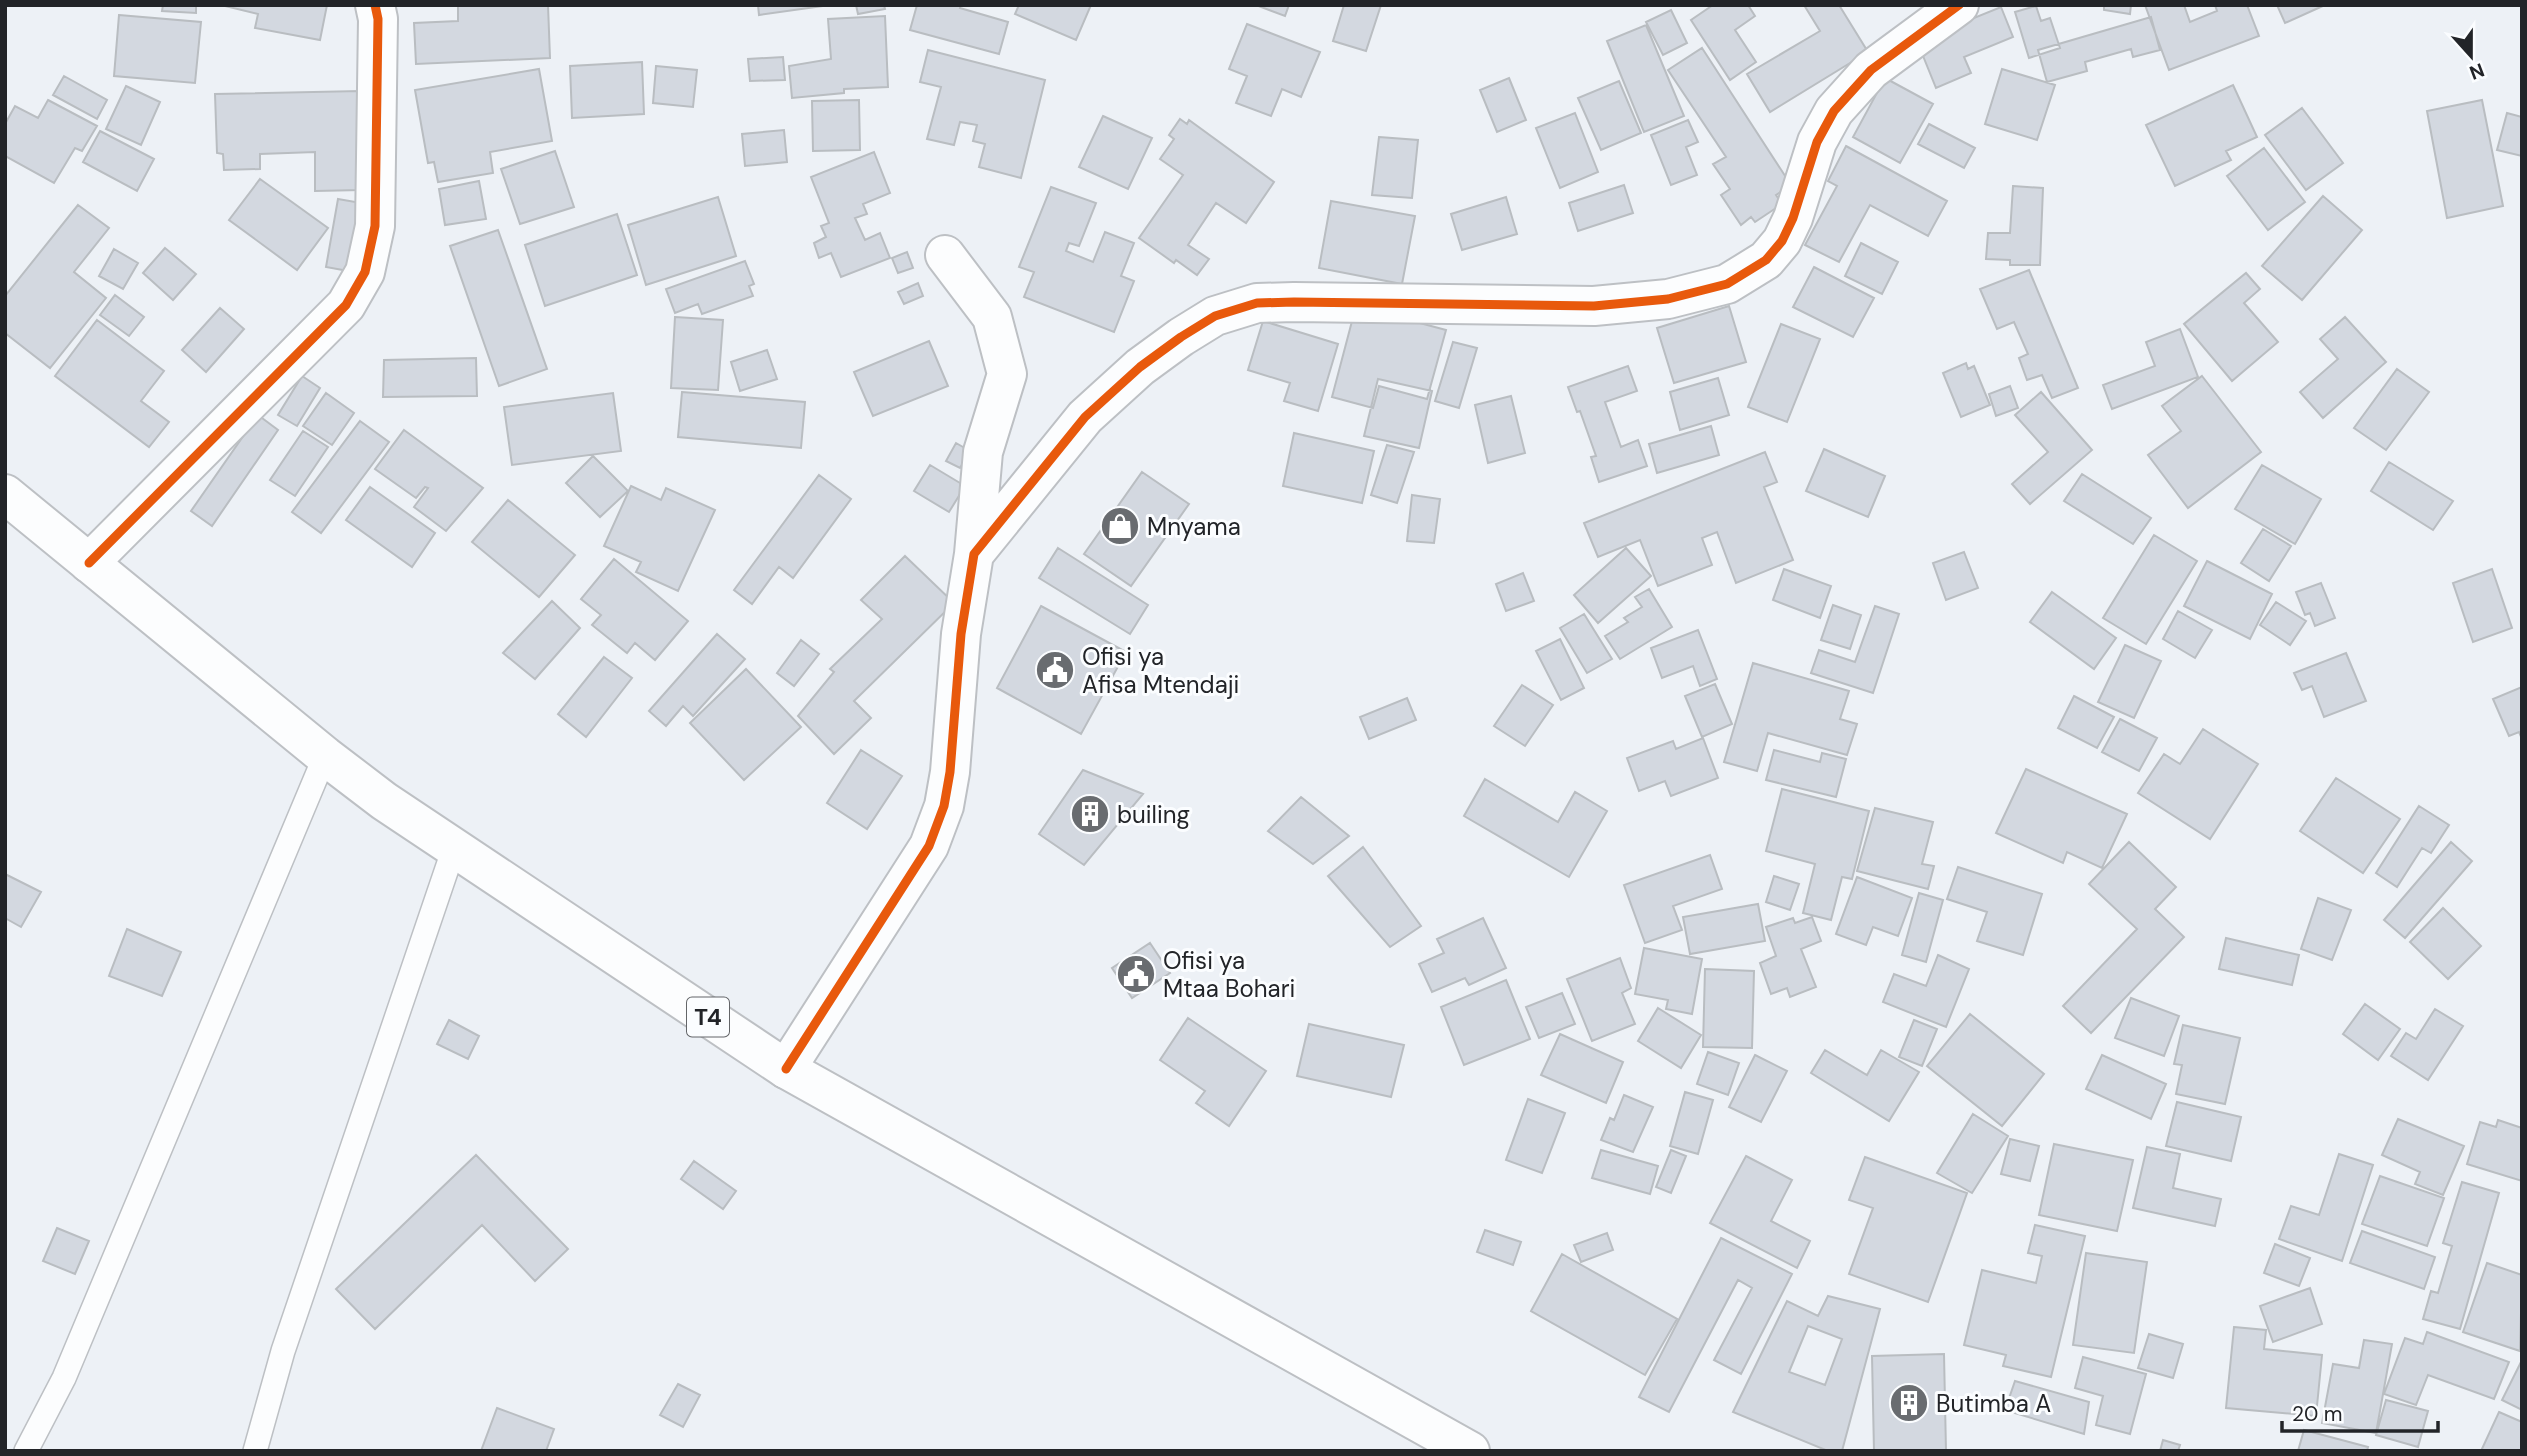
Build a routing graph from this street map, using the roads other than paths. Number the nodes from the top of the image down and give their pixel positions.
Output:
1 (375, 5) edge
2 (1959, 5) edge
3 (945, 255) dead end
4 (5, 494) edge
5 (974, 554) junction
6 (89, 563) junction
7 (325, 756) junction
8 (454, 848) junction
9 (786, 1069) junction
10 (26, 1451) edge
11 (255, 1451) edge
12 (1470, 1451) edge

1 - 6 main road
2 - 5 main road
3 - 5 main road
4 - 6 main road, T4
5 - 9 main road
6 - 7 main road, T4
7 - 8 main road, T4
7 - 10 lane
8 - 9 main road, T4
8 - 11 lane
9 - 12 main road, T4

